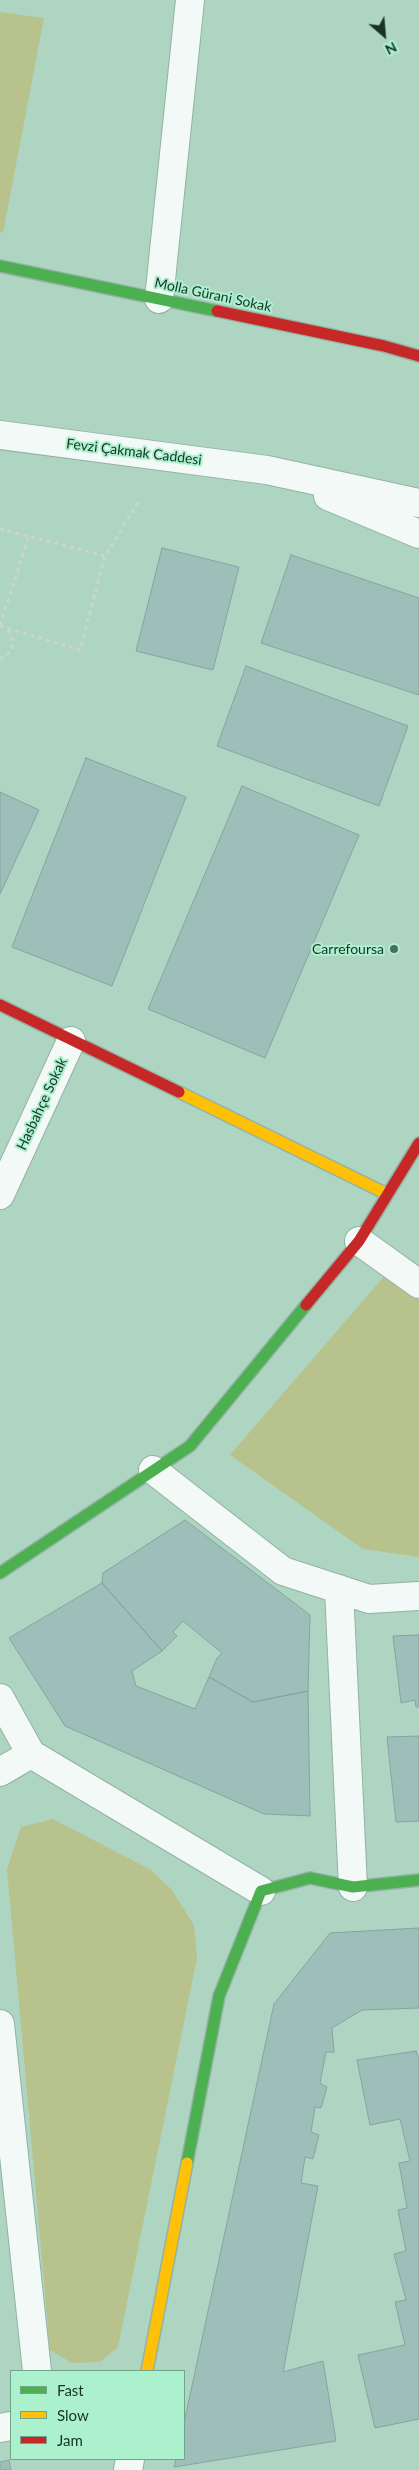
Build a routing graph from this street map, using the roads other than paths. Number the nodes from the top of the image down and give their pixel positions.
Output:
1 (190, 0) edge
2 (0, 266) edge
3 (159, 299) junction
4 (419, 356) edge
5 (0, 435) edge
6 (267, 470) junction
7 (419, 503) edge
8 (419, 534) edge
9 (0, 1005) edge
10 (71, 1040) junction
11 (419, 1143) edge
12 (387, 1194) junction
13 (0, 1195) edge
14 (359, 1241) junction
15 (419, 1284) edge
16 (153, 1470) junction
17 (0, 1573) edge
18 (339, 1589) junction
19 (419, 1596) edge
20 (0, 1698) edge
21 (31, 1754) junction
22 (0, 1772) edge
23 (419, 1880) edge
24 (353, 1887) junction
25 (261, 1891) junction
26 (0, 2024) edge
27 (37, 2370) edge
28 (147, 2370) edge

1 - 3 street
2 - 3 street, Molla Gürani Sokak
3 - 4 street, Molla Gürani Sokak
5 - 6 street, Fevzi Çakmak Caddesi
6 - 7 street, Fevzi Çakmak Caddesi
6 - 8 street, Fevzi Çakmak Caddesi
9 - 10 street
10 - 12 street
10 - 13 street, Hasbahçe Sokak
11 - 12 street
12 - 14 street
14 - 15 street
14 - 16 street
16 - 17 street
16 - 18 street
18 - 19 street
18 - 24 street
20 - 21 street
21 - 22 street
21 - 25 street
23 - 24 street
24 - 25 street
25 - 28 street
26 - 27 street

